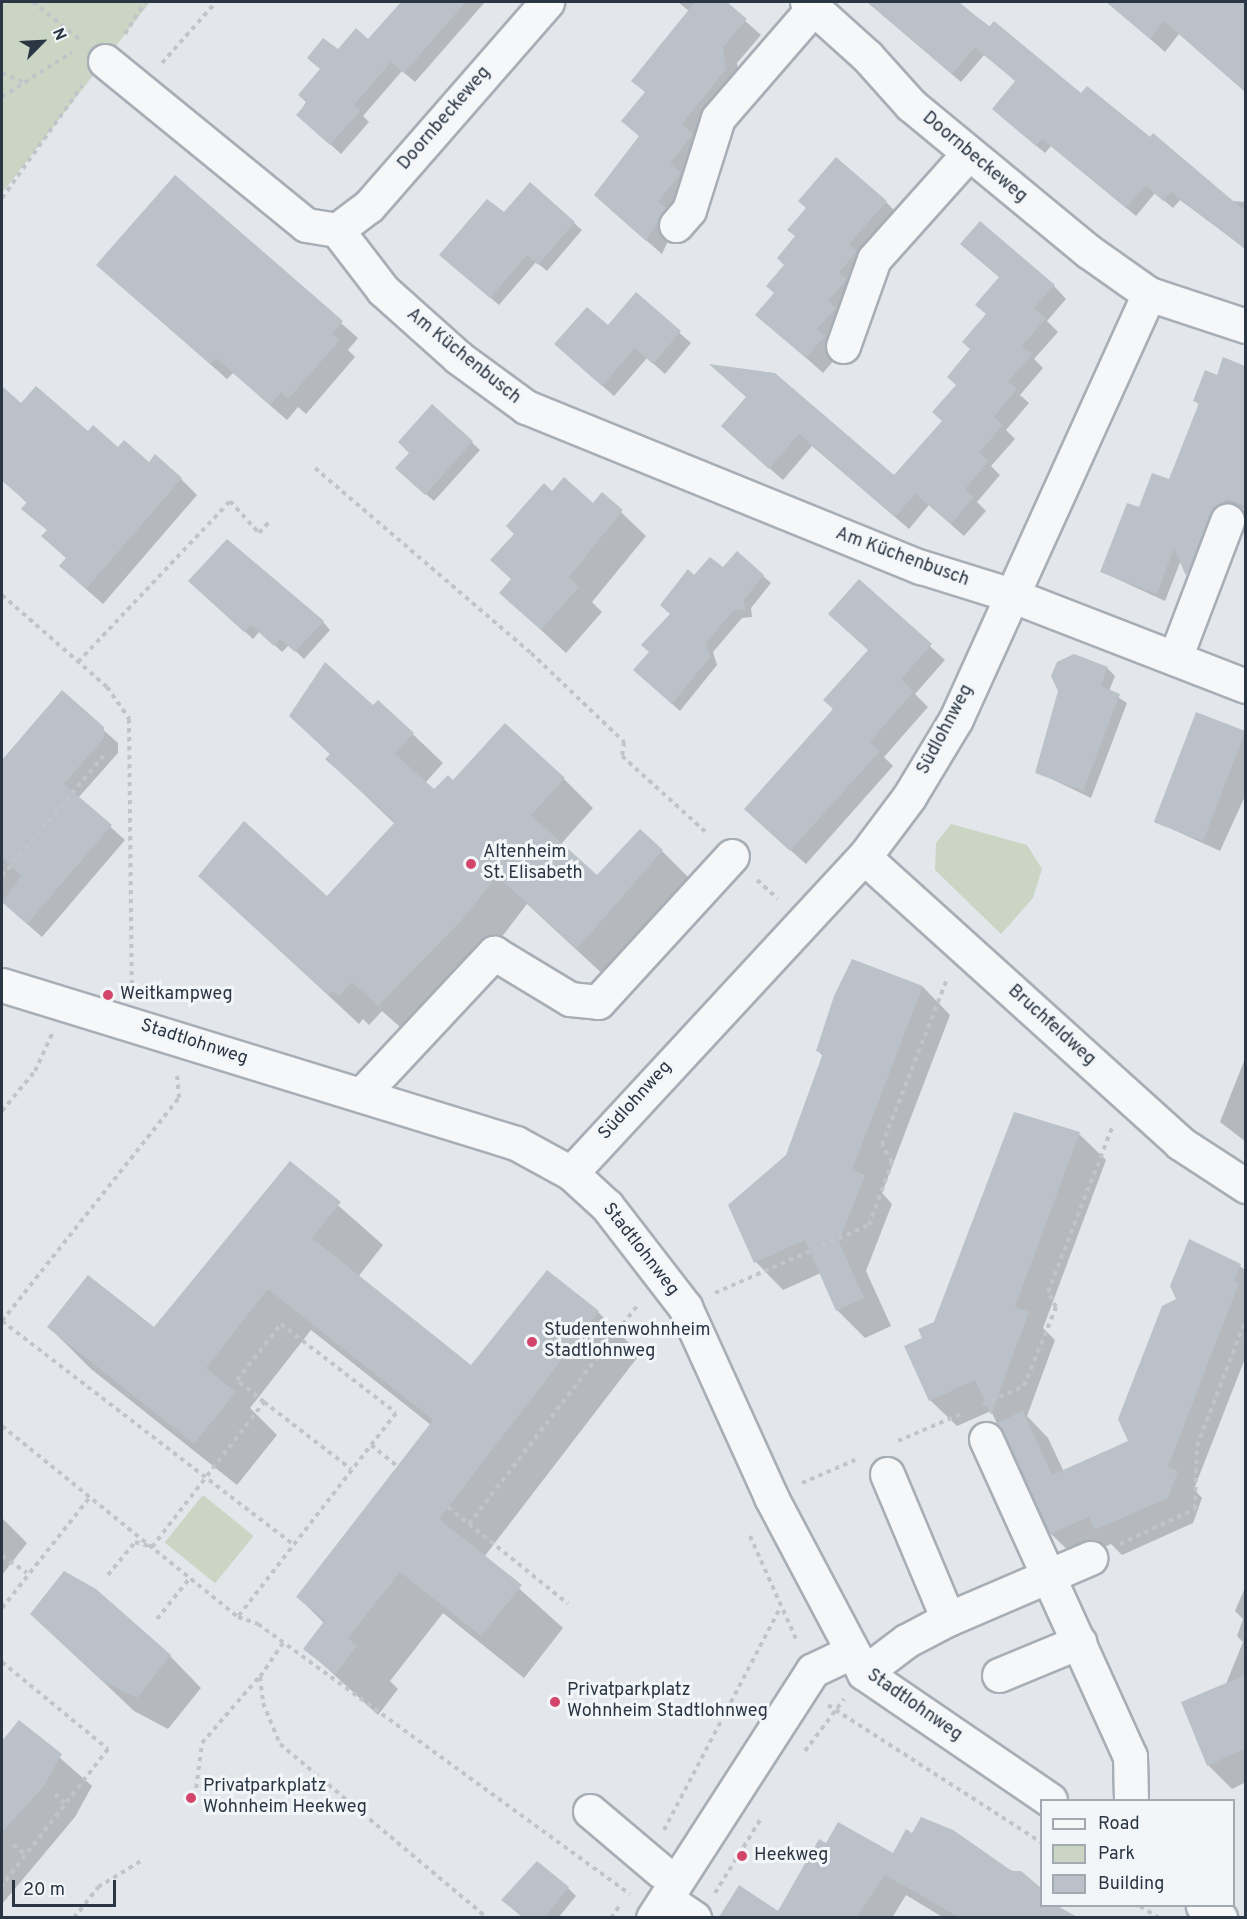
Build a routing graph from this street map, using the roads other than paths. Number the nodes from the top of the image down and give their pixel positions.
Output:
1 (547, 2) edge
2 (810, 4) edge
3 (95, 52) road end
4 (967, 155) junction
5 (676, 225) dead end
6 (337, 230) junction
7 (1149, 294) junction
8 (1245, 326) edge
9 (843, 346) dead end
10 (1227, 521) dead end
11 (1011, 594) junction
12 (1175, 658) junction
13 (1245, 686) edge
14 (732, 856) road end
15 (864, 856) junction
16 (2, 985) edge
17 (361, 1095) junction
18 (571, 1173) junction
19 (1245, 1186) edge
20 (986, 1439) dead end
21 (888, 1459) road end
22 (1089, 1558) road end
23 (1049, 1576) junction
24 (948, 1619) junction
25 (1079, 1642) junction
26 (857, 1662) junction
27 (999, 1675) dead end
28 (1049, 1799) edge
29 (1131, 1799) edge
30 (590, 1811) dead end
31 (657, 1891) edge
32 (1206, 1907) edge
33 (703, 1908) edge
34 (1220, 1917) edge

1 - 6 street, Doornbeckeweg
2 - 4 street, Doornbeckeweg
2 - 5 street, Doornbeckeweg
3 - 6 street
4 - 7 street, Doornbeckeweg
4 - 9 street
6 - 11 street, Am Küchenbusch
7 - 8 street
7 - 11 street, Südlohnweg
10 - 12 street
11 - 12 street
11 - 15 street, Südlohnweg
12 - 13 street
14 - 17 street
15 - 18 street, Südlohnweg
15 - 19 street, Bruchfeldweg
16 - 17 street, Stadtlohnweg
17 - 18 street, Stadtlohnweg
18 - 26 street, Stadtlohnweg
20 - 23 street
21 - 24 street
22 - 23 street
23 - 24 street
23 - 25 street
24 - 26 street
25 - 27 street
25 - 29 street
26 - 28 street, Stadtlohnweg
26 - 31 street
30 - 31 street
31 - 33 street
32 - 34 street

